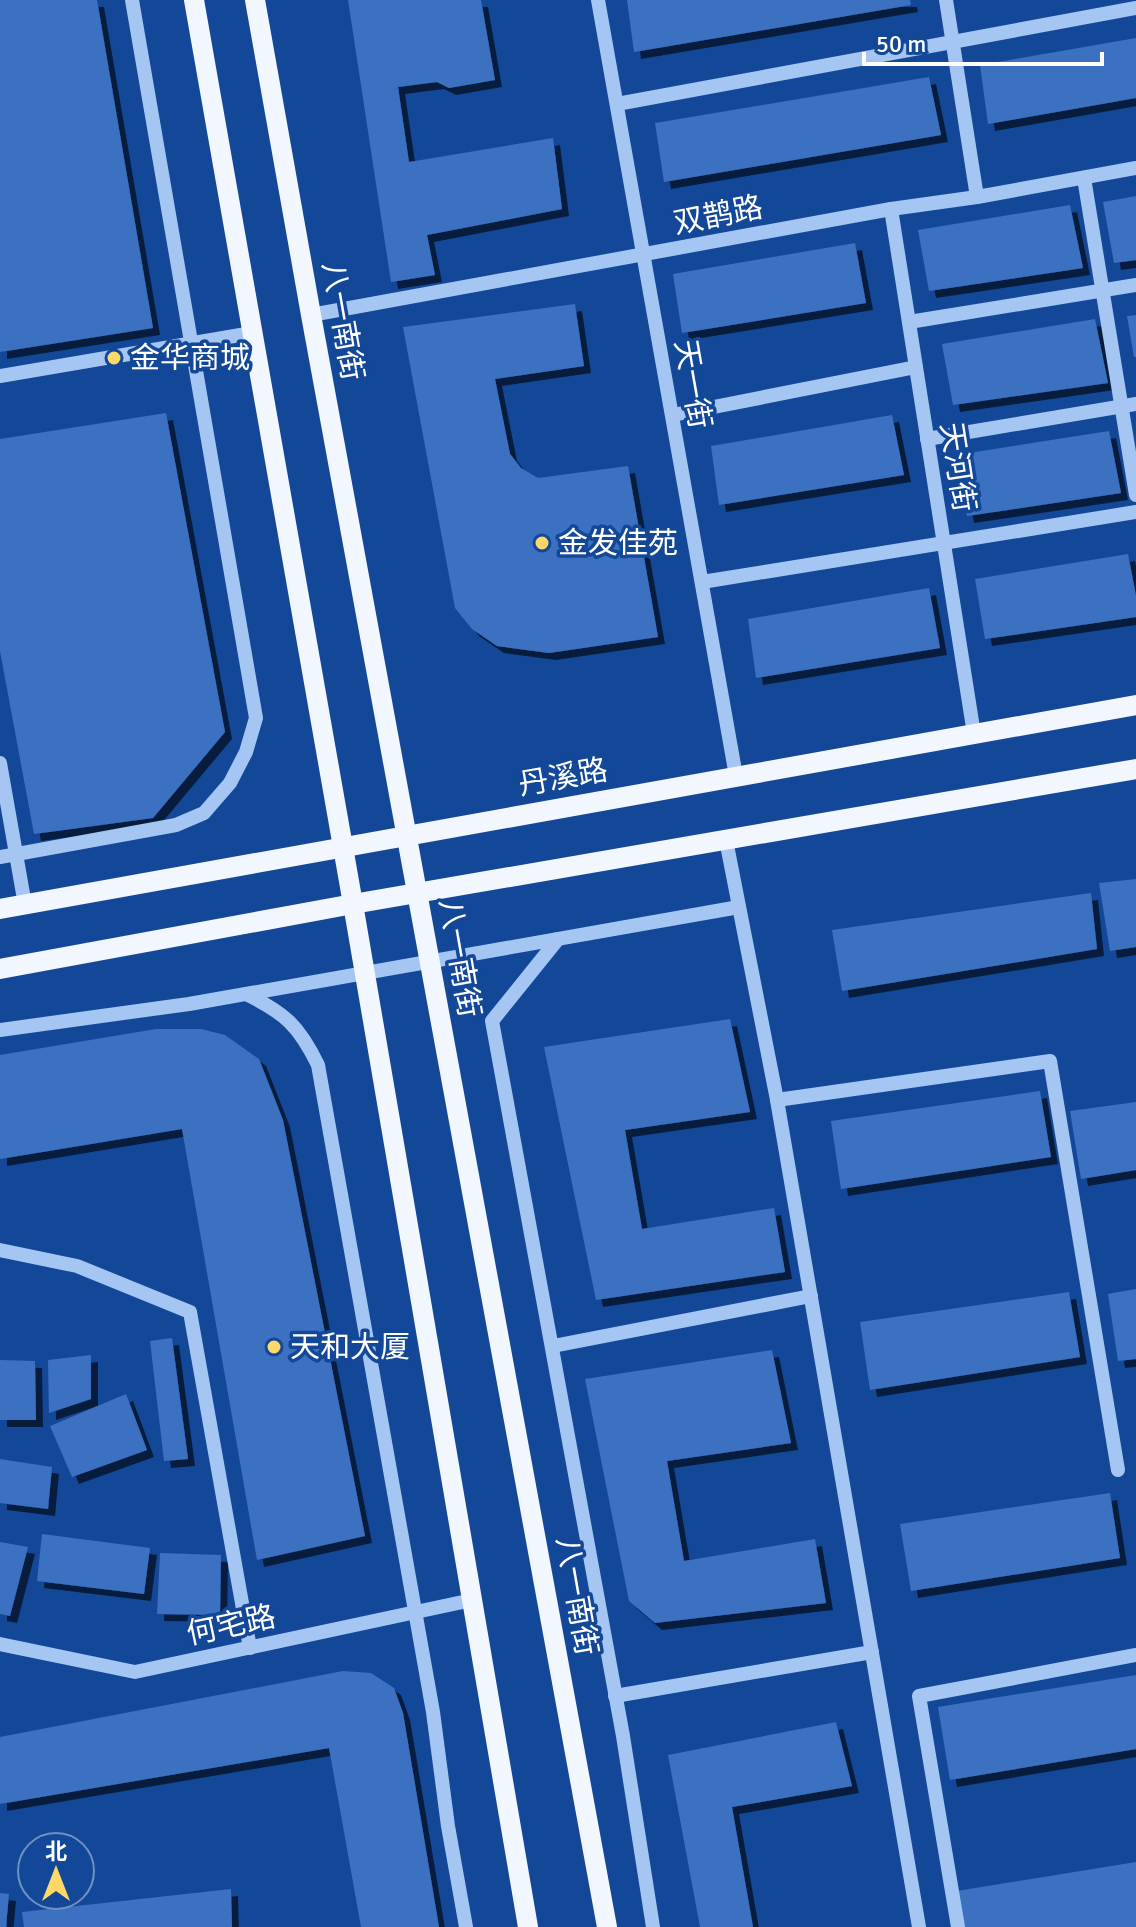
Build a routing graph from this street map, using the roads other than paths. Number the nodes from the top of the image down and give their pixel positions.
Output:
1 (132, 0) edge
2 (194, 0) edge
3 (255, 0) edge
4 (598, 0) edge
5 (946, 0) edge
6 (1136, 8) edge
7 (952, 42) junction
8 (617, 104) junction
9 (1136, 168) edge
10 (1084, 178) junction
11 (977, 197) junction
12 (891, 209) junction
13 (644, 255) junction
14 (1136, 285) edge
15 (1103, 291) junction
16 (311, 315) junction
17 (909, 322) junction
18 (252, 333) junction
19 (190, 344) junction
20 (916, 367) junction
21 (0, 376) edge
22 (1129, 405) edge
23 (673, 415) junction
24 (927, 439) junction
25 (1136, 495) edge
26 (1136, 512) edge
27 (944, 544) junction
28 (702, 582) junction
29 (1136, 705) edge
30 (974, 734) junction
31 (0, 763) edge
32 (1136, 769) edge
33 (736, 776) junction
34 (407, 835) junction
35 (726, 840) junction
36 (343, 847) junction
37 (16, 854) junction
38 (0, 857) edge
39 (418, 894) junction
40 (353, 904) junction
41 (25, 905) junction
42 (739, 907) junction
43 (0, 909) edge
44 (558, 939) junction
45 (430, 961) junction
46 (0, 969) edge
47 (365, 973) junction
48 (246, 994) junction
49 (0, 1030) edge
50 (777, 1100) junction
51 (0, 1250) edge
52 (811, 1296) junction
53 (553, 1346) junction
54 (1118, 1470) dead end
55 (472, 1600) junction
56 (415, 1612) junction
57 (0, 1644) edge
58 (250, 1648) junction
59 (872, 1652) junction
60 (1136, 1655) edge
61 (615, 1696) junction
62 (466, 1927) edge
63 (528, 1927) edge
64 (607, 1927) edge
65 (653, 1927) edge
66 (919, 1927) edge
67 (958, 1927) edge

1 - 19 street
2 - 18 main road
3 - 16 main road, 八一南街
4 - 8 street, 天一街
5 - 7 street
6 - 7 street
7 - 8 street
7 - 11 street
8 - 13 street, 天一街
9 - 10 street, 双鹊路
10 - 11 street, 双鹊路
10 - 15 street
11 - 12 street, 双鹊路
12 - 13 street, 双鹊路
12 - 17 street, 天河街
13 - 16 street, 双鹊路
13 - 23 street, 天一街
14 - 15 street
15 - 17 street
15 - 22 street
16 - 34 main road, 八一南街
17 - 20 street, 天河街
18 - 19 street
18 - 36 main road
19 - 21 street
19 - 37 street
20 - 23 street
20 - 24 street, 天河街
22 - 24 street
22 - 25 street
23 - 28 street, 天一街
24 - 27 street, 天河街
26 - 27 street
27 - 28 street
27 - 30 street, 天河街
28 - 33 street, 天一街
29 - 30 main road, 丹溪路
30 - 33 main road, 丹溪路
31 - 37 street
32 - 35 main road
33 - 34 main road, 丹溪路
34 - 36 main road, 丹溪路
34 - 39 main road, 八一南街
35 - 39 main road
35 - 42 street
36 - 40 main road
36 - 41 main road, 丹溪路
37 - 38 street
37 - 41 street
39 - 40 main road
39 - 45 main road, 八一南街
40 - 46 main road
40 - 47 main road
41 - 43 main road, 丹溪路
42 - 44 street
42 - 50 street
44 - 45 street
44 - 53 street
45 - 47 street
45 - 64 main road, 八一南街
47 - 48 street
47 - 55 main road
48 - 49 street
48 - 56 street
50 - 52 street
50 - 54 street
51 - 58 street
52 - 53 street
52 - 59 street
53 - 61 street
55 - 56 street, 何宅路
55 - 63 main road
56 - 58 street, 何宅路
56 - 62 street
57 - 58 street, 何宅路
59 - 61 street
59 - 66 street
60 - 67 street
61 - 65 street

